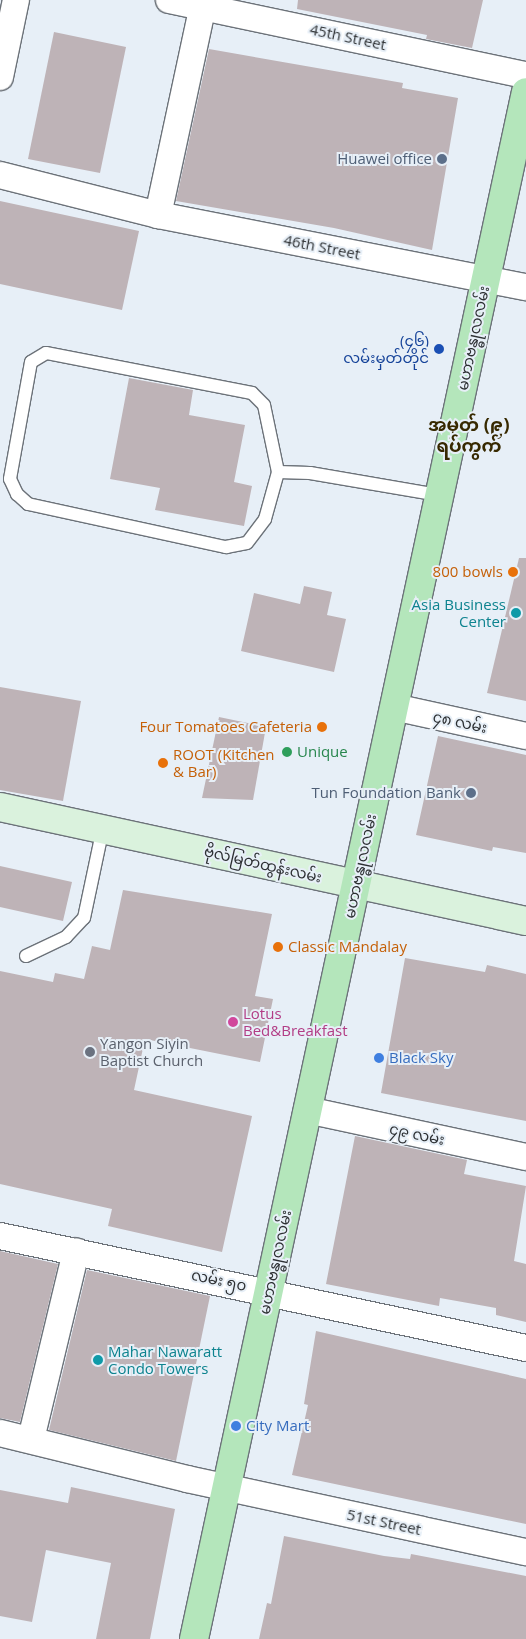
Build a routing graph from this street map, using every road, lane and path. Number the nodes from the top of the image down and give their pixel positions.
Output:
1 (16, 0) edge
2 (169, 0) edge
3 (204, 4) edge
4 (526, 75) edge
5 (0, 77) edge
6 (524, 108) edge
7 (0, 175) edge
8 (158, 215) junction
9 (505, 283) edge
10 (278, 472) junction
11 (439, 495) junction
12 (394, 707) junction
13 (526, 736) edge
14 (0, 807) edge
15 (103, 828) junction
16 (355, 885) junction
17 (526, 920) edge
18 (26, 956) dead end
19 (307, 1110) junction
20 (526, 1157) edge
21 (0, 1236) edge
22 (76, 1250) junction
23 (276, 1292) junction
24 (526, 1348) edge
25 (0, 1433) edge
26 (31, 1439) junction
27 (234, 1489) junction
28 (526, 1552) edge
29 (194, 1639) edge

1 - 5 street
2 - 3 street, 45th Street
3 - 4 street, 45th Street
3 - 8 street
6 - 9 main road, မဟာဗန္ဓုလလမ်း
7 - 8 street, 46th Street
8 - 9 street, 46th Street
9 - 11 main road, မဟာဗန္ဓုလလမ်း
10 - 10 lane
10 - 11 lane
11 - 12 main road, မဟာဗန္ဓုလလမ်း
12 - 13 street, ၄၈ လမ်း
12 - 16 main road, မဟာဗန္ဓုလလမ်း
14 - 15 main road, ဗိုလ်မြတ်ထွန်းလမ်း
15 - 16 main road, ဗိုလ်မြတ်ထွန်းလမ်း
15 - 18 lane
16 - 17 main road, ဗိုလ်မြတ်ထွန်းလမ်း
16 - 19 main road, မဟာဗန္ဓုလလမ်း
19 - 20 street, ၄၉ လမ်း
19 - 23 main road, မဟာဗန္ဓုလလမ်း
21 - 22 street, လမ်း ၅၀
22 - 23 street, လမ်း ၅၀
22 - 26 street
23 - 24 street, လမ်း ၅၀
23 - 27 main road, မဟာဗန္ဓုလလမ်း
25 - 26 street, 51st Street
26 - 27 street, 51st Street
27 - 28 street, 51st Street
27 - 29 main road, မဟာဗန္ဓုလလမ်း

